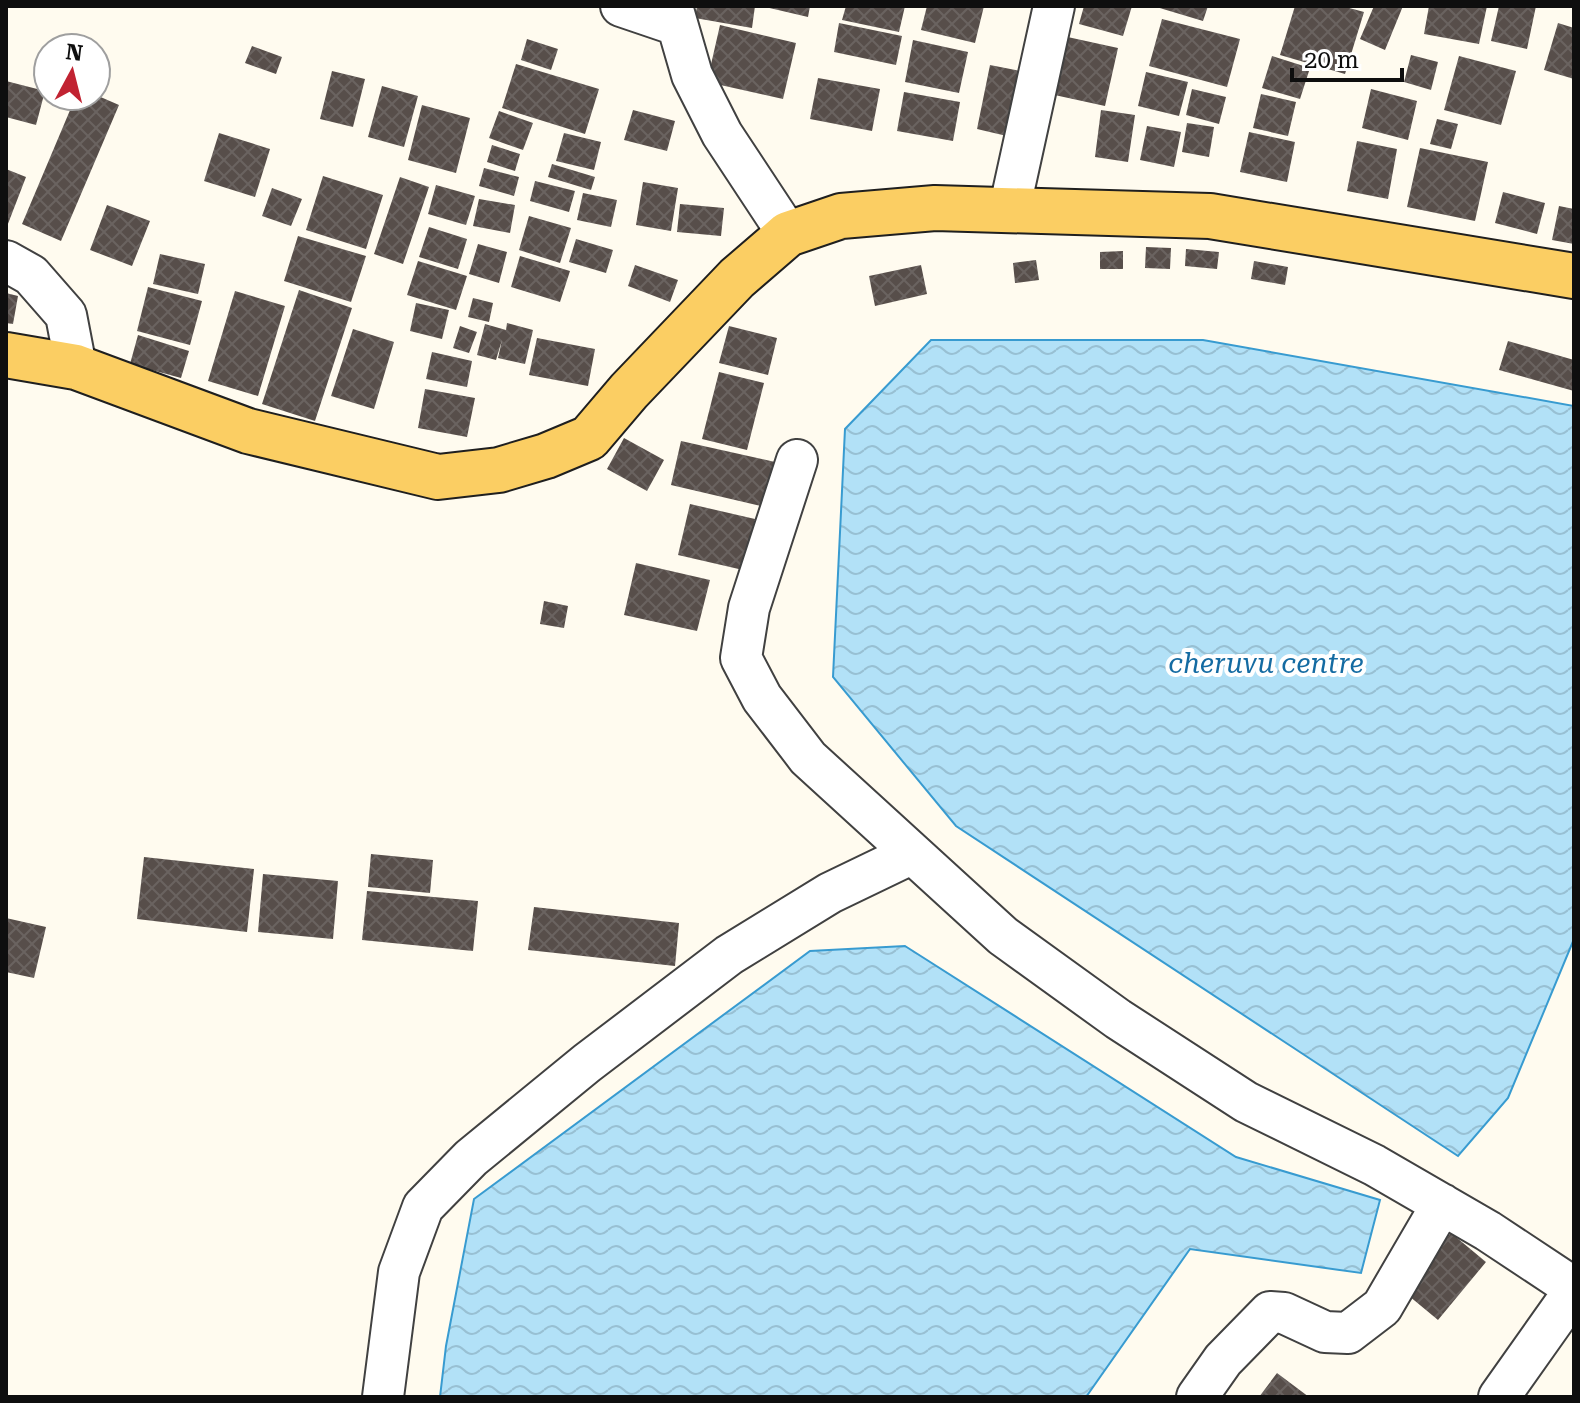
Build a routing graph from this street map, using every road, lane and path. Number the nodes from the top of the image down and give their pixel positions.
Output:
1 (621, 6) edge
2 (1054, 6) edge
3 (674, 15) edge
4 (1009, 211) junction
5 (788, 234) junction
6 (6, 261) edge
7 (1574, 276) edge
8 (6, 355) edge
9 (76, 367) junction
10 (797, 460) dead end
11 (911, 854) junction
12 (1442, 1204) junction
13 (1574, 1290) edge
14 (383, 1397) edge
15 (1197, 1397) edge
16 (1499, 1397) edge

1 - 3 street
2 - 4 street
3 - 5 street
4 - 5 main road
4 - 7 main road
5 - 9 main road
6 - 9 street
8 - 9 main road
10 - 11 street
11 - 12 street
11 - 14 street
12 - 13 street
12 - 15 street
13 - 16 street

